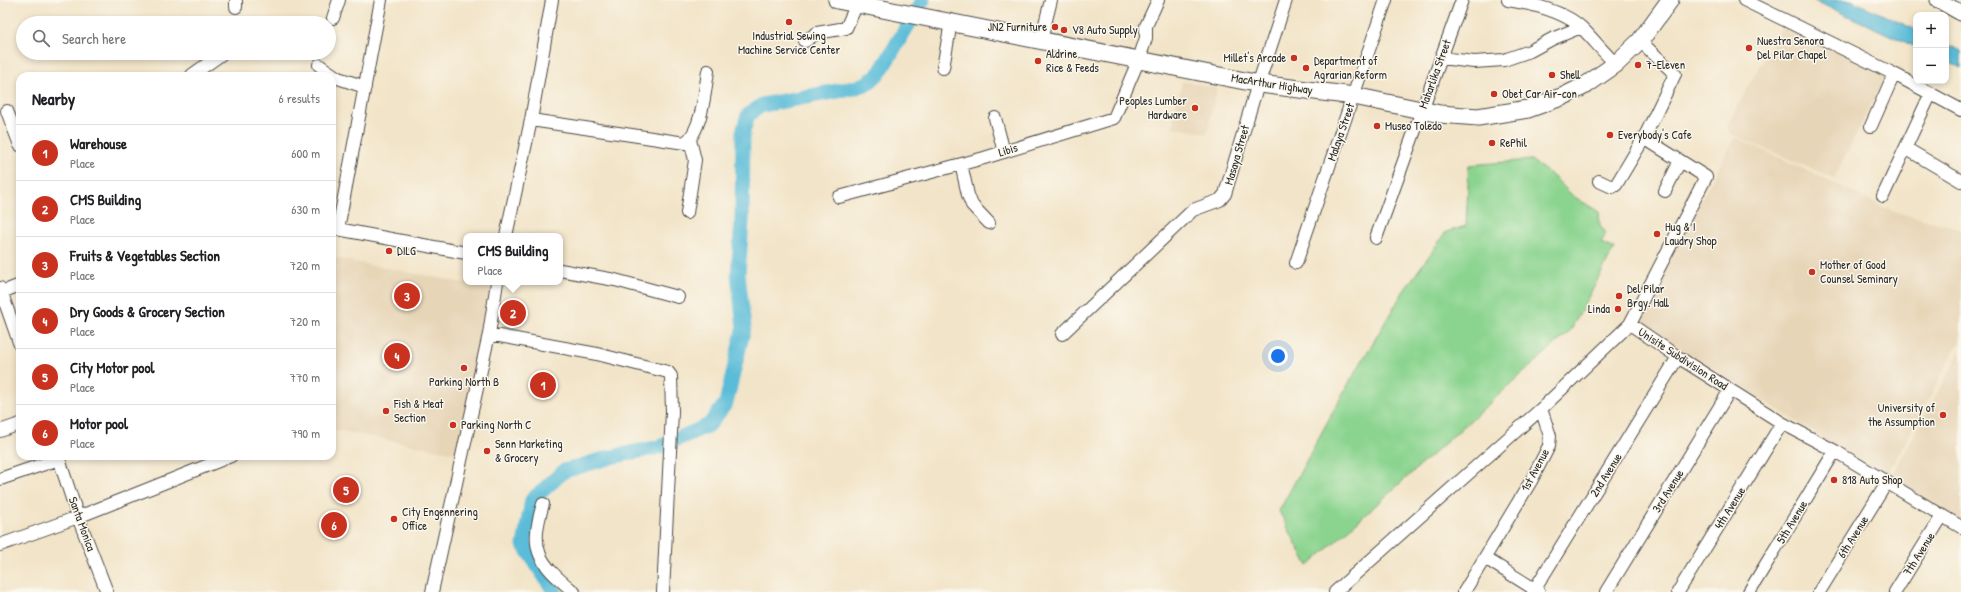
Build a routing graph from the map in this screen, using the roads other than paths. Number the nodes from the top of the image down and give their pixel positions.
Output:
1 (339, 0) edge
2 (381, 0) edge
3 (552, 0) edge
4 (837, 0) edge
5 (1052, 0) edge
6 (1158, 0) edge
7 (1286, 0) edge
8 (1386, 0) edge
9 (1462, 0) edge
10 (1508, 0) edge
11 (1670, 0) edge
12 (1744, 0) edge
13 (1938, 0) edge
14 (857, 4) junction
15 (1961, 13) edge
16 (334, 16) edge
17 (951, 22) junction
18 (1581, 27) junction
19 (1040, 40) junction
20 (805, 41) dead end
21 (1640, 41) junction
22 (1441, 58) junction
23 (1139, 59) junction
24 (213, 60) edge
25 (1616, 64) junction
26 (319, 65) dead end
27 (943, 68) dead end
28 (708, 71) dead end
29 (197, 72) edge
30 (329, 72) edge
31 (1894, 74) junction
32 (336, 77) edge
33 (1260, 84) junction
34 (365, 87) junction
35 (1931, 94) junction
36 (1354, 96) junction
37 (1961, 110) edge
38 (7, 111) dead end
39 (1421, 111) junction
40 (996, 118) dead end
41 (531, 120) junction
42 (1871, 126) dead end
43 (16, 133) edge
44 (1644, 138) junction
45 (690, 140) junction
46 (1907, 148) junction
47 (1004, 152) junction
48 (1680, 161) junction
49 (961, 164) junction
50 (1599, 181) dead end
51 (1961, 181) edge
52 (1665, 191) dead end
53 (1884, 196) dead end
54 (839, 197) dead end
55 (687, 213) dead end
56 (336, 223) edge
57 (989, 223) dead end
58 (336, 228) edge
59 (507, 233) edge
60 (1376, 238) dead end
61 (463, 251) edge
62 (1296, 263) dead end
63 (563, 271) edge
64 (497, 285) edge
65 (16, 286) edge
66 (1, 290) edge
67 (678, 297) dead end
68 (1630, 324) junction
69 (16, 333) edge
70 (489, 334) junction
71 (1062, 334) dead end
72 (1678, 358) junction
73 (1730, 390) junction
74 (1541, 409) junction
75 (1782, 423) junction
76 (16, 425) edge
77 (0, 431) edge
78 (1835, 451) junction
79 (50, 460) edge
80 (59, 460) edge
81 (221, 460) edge
82 (0, 479) edge
83 (1887, 482) junction
84 (543, 504) dead end
85 (1942, 516) junction
86 (78, 517) junction
87 (1961, 527) edge
88 (0, 545) edge
89 (1485, 558) junction
90 (1536, 591) edge
91 (107, 592) edge
92 (432, 592) edge
93 (574, 592) edge
94 (663, 592) edge
95 (1335, 592) edge
96 (1464, 592) edge
97 (1606, 592) edge
98 (1678, 592) edge
99 (1749, 592) edge
100 (1819, 592) edge
101 (1895, 592) edge

1 - 16 street
2 - 34 street
3 - 41 street
4 - 14 highway, MacArthur Highway
5 - 19 street
6 - 23 street, Libis
7 - 33 street, Masaya Street
8 - 36 street, Malaya Street
9 - 22 street, Maharlika Street
10 - 18 street
11 - 21 highway, MacArthur Highway
12 - 31 street
13 - 15 main road
14 - 17 highway, MacArthur Highway
14 - 20 street
17 - 19 highway, MacArthur Highway
17 - 27 street
18 - 22 street
18 - 25 street
19 - 23 highway, MacArthur Highway
21 - 25 highway, MacArthur Highway
21 - 44 street
22 - 39 street, Maharlika Street
23 - 33 highway, MacArthur Highway
23 - 47 street, Libis
24 - 29 street
25 - 39 highway, MacArthur Highway
26 - 30 street
28 - 45 street
31 - 35 street
31 - 42 street
32 - 34 street
33 - 36 highway, MacArthur Highway
33 - 71 street, Masaya Street
34 - 56 street
35 - 37 street
35 - 46 street
36 - 39 highway, MacArthur Highway
36 - 62 street, Malaya Street
38 - 43 street
39 - 60 street, Maharlika Street
40 - 47 street
41 - 45 street
41 - 59 street
44 - 48 street, Unisite Subdivision Road
44 - 50 street
45 - 55 street
46 - 51 street
46 - 53 street
47 - 49 street, Libis
48 - 52 street
48 - 68 street, Unisite Subdivision Road
49 - 54 street, Libis
49 - 57 street
58 - 61 street
63 - 67 street
64 - 70 street
65 - 66 street
66 - 69 street
68 - 72 street, Unisite Subdivision Road
68 - 74 street
70 - 92 street
70 - 94 street
72 - 73 street, Unisite Subdivision Road
72 - 90 street, 2nd Avenue
73 - 75 street, Unisite Subdivision Road
73 - 97 street, 3rd Avenue
74 - 89 street, 1st Avenue
74 - 95 street
75 - 78 street, Unisite Subdivision Road
75 - 98 street, 4th Avenue
76 - 77 street
78 - 83 street, Unisite Subdivision Road
78 - 99 street, 5th Avenue
79 - 82 street
80 - 86 street, Santa Monica
81 - 86 street
83 - 85 street, Unisite Subdivision Road
83 - 100 street, 6th Avenue
84 - 93 street
85 - 87 street, Unisite Subdivision Road
85 - 101 street, 7th Avenue
86 - 88 street
86 - 91 street, Santa Monica
89 - 90 street
89 - 96 street, 1st Avenue

